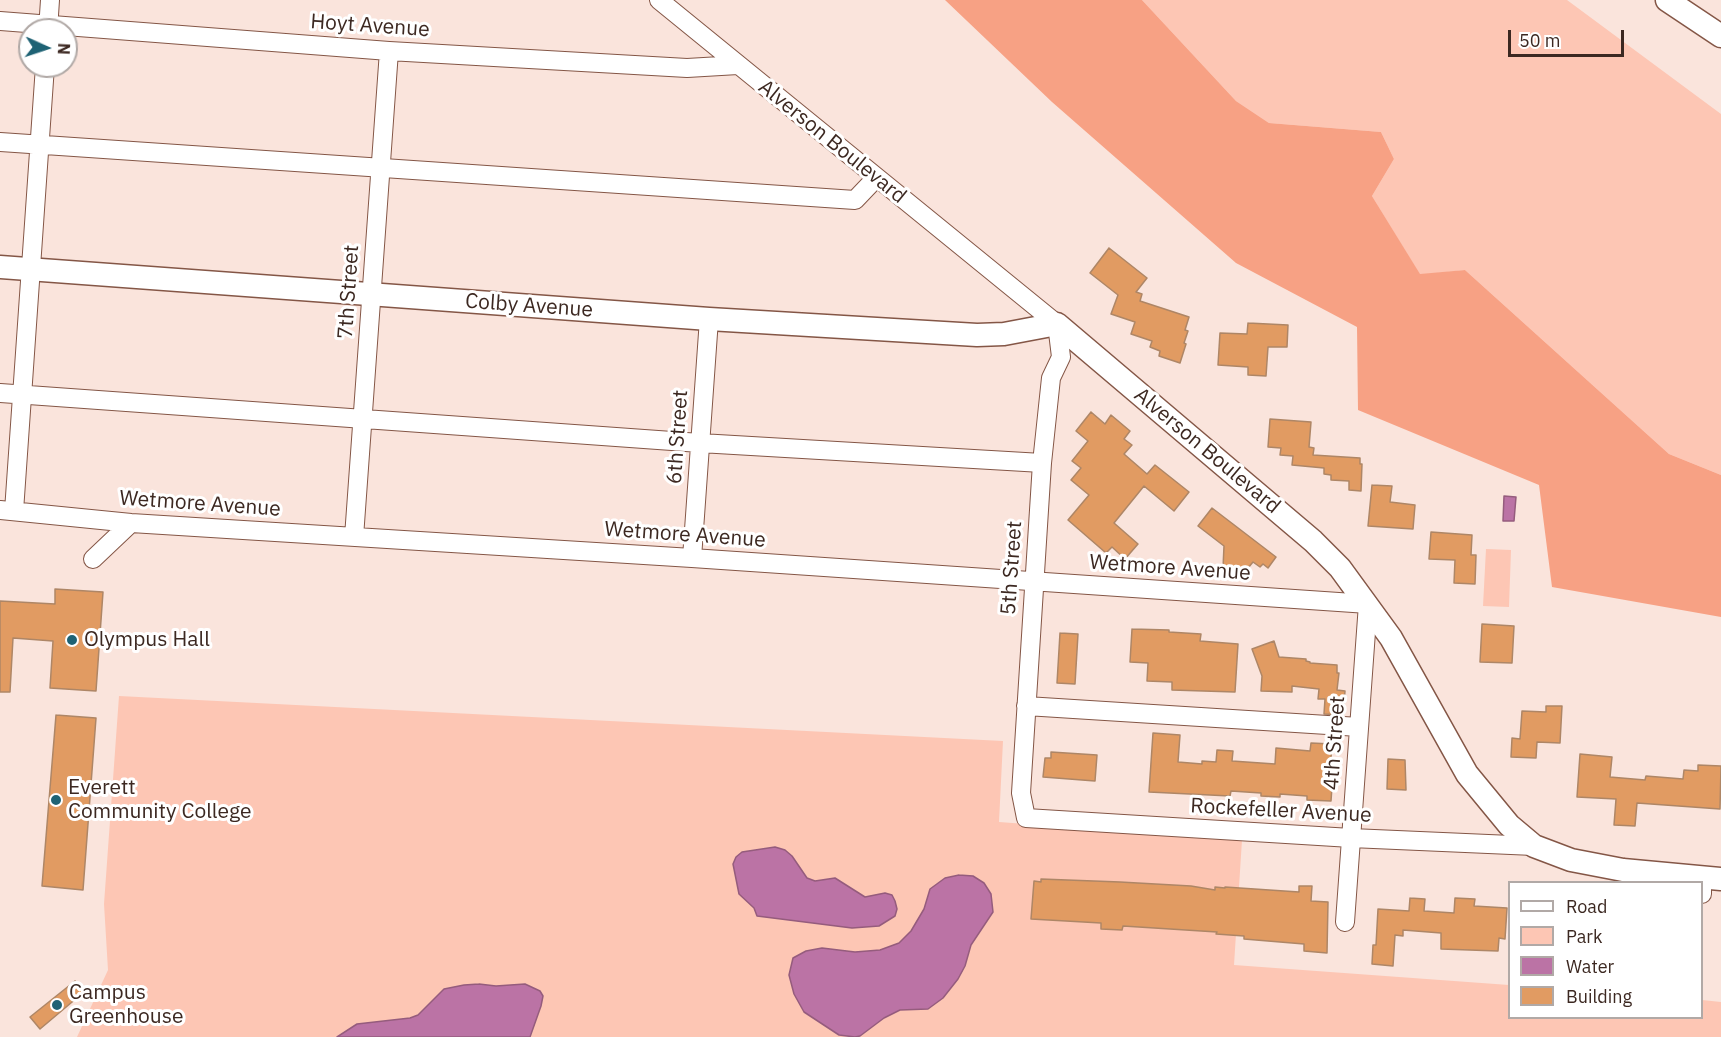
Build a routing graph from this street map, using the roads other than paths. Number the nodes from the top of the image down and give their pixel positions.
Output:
1 (50, 0) edge
2 (660, 0) edge
3 (1667, 0) edge
4 (49, 18) edge
5 (0, 21) edge
6 (18, 23) edge
7 (78, 29) edge
8 (1721, 36) edge
9 (389, 51) junction
10 (738, 65) junction
11 (44, 78) edge
12 (0, 142) edge
13 (39, 144) junction
14 (380, 169) junction
15 (876, 178) junction
16 (0, 267) edge
17 (30, 270) junction
18 (371, 294) junction
19 (709, 319) junction
20 (1057, 324) junction
21 (0, 393) edge
22 (23, 395) junction
23 (362, 418) junction
24 (700, 443) junction
25 (1042, 463) junction
26 (7, 510) edge
27 (131, 523) junction
28 (354, 537) junction
29 (692, 558) junction
30 (93, 559) dead end
31 (1034, 582) junction
32 (1368, 604) junction
33 (1026, 706) junction
34 (1359, 728) junction
35 (1026, 818) joint
36 (1351, 838) junction
37 (1534, 846) junction
38 (1695, 881) edge
39 (1345, 922) dead end

1 - 4 street
2 - 10 street, Alverson Boulevard
3 - 8 main road
5 - 6 street, Hoyt Avenue
7 - 9 street, Hoyt Avenue
9 - 10 street, Hoyt Avenue
9 - 14 street, 7th Street
10 - 15 street, Alverson Boulevard
11 - 13 street
12 - 13 street
13 - 14 street
13 - 17 street
14 - 15 street
14 - 18 street, 7th Street
15 - 20 street, Alverson Boulevard
16 - 17 main road, Colby Avenue
17 - 18 main road, Colby Avenue
17 - 22 street
18 - 19 main road, Colby Avenue
18 - 23 street, 7th Street
19 - 20 main road, Colby Avenue
19 - 24 street, 6th Street
20 - 25 street, 5th Street
20 - 32 main road, Alverson Boulevard
21 - 22 street
22 - 23 street
22 - 26 street
23 - 24 street
23 - 28 street, 7th Street
24 - 25 street
24 - 29 street, 6th Street
25 - 31 street, 5th Street
26 - 27 street, Wetmore Avenue
27 - 28 street, Wetmore Avenue
27 - 30 street
28 - 29 street, Wetmore Avenue
29 - 31 street, Wetmore Avenue
31 - 32 street, Wetmore Avenue
31 - 33 street, 5th Street
32 - 34 street, 4th Street
32 - 37 main road, Alverson Boulevard
33 - 34 street
33 - 35 street, 5th Street
34 - 36 street, 4th Street
35 - 36 street, Rockefeller Avenue
36 - 37 street, Rockefeller Avenue
36 - 39 street, 4th Street
37 - 38 main road, Alverson Boulevard

